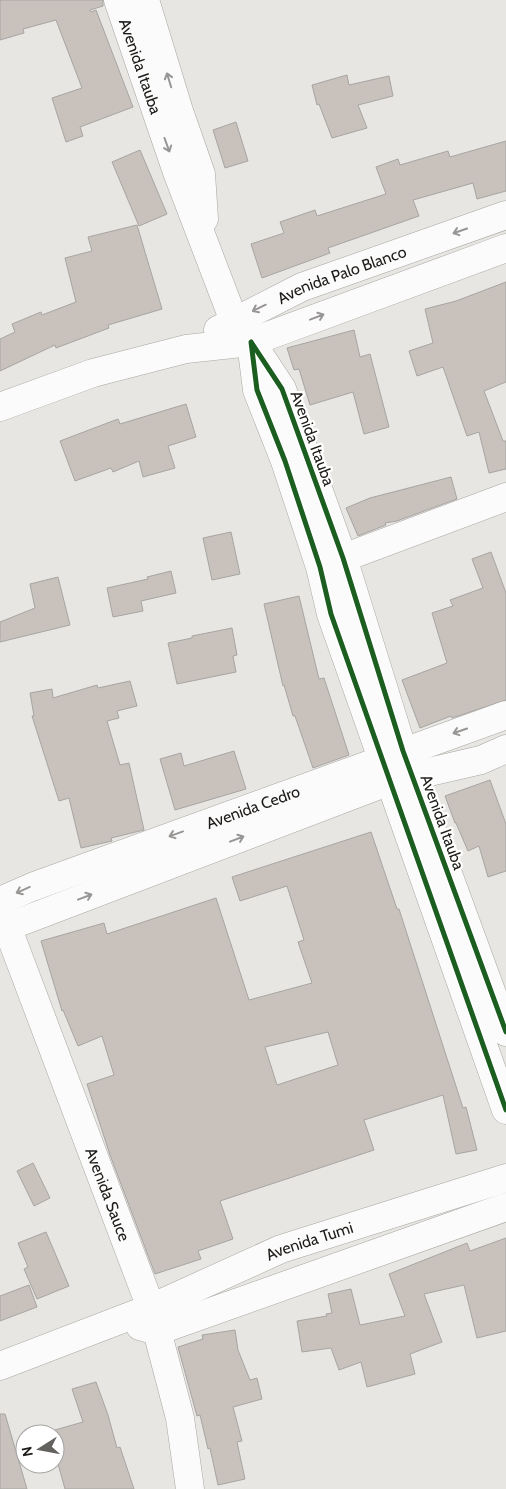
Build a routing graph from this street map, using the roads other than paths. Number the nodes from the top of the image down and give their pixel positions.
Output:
1 (118, 0) edge
2 (145, 0) edge
3 (506, 215) edge
4 (206, 246) junction
5 (506, 248) edge
6 (234, 321) junction
7 (251, 342) junction
8 (186, 349) junction
9 (0, 407) edge
10 (506, 497) edge
11 (332, 562) junction
12 (506, 715) edge
13 (506, 749) edge
14 (397, 767) junction
15 (0, 901) edge
16 (3, 917) edge
17 (506, 1032) edge
18 (506, 1110) edge
19 (506, 1178) edge
20 (506, 1207) edge
21 (154, 1319) junction
22 (0, 1366) edge
23 (190, 1489) edge

1 -> 4 street, Avenida Itauba
4 -> 2 street, Avenida Itauba
3 -> 6 street, Avenida Palo Blanco
4 - 6 street, Avenida Itauba
7 -> 5 street, Avenida Palo Blanco
6 - 7 street, Avenida Itauba
6 - 8 street, Avenida Palo Blanco
7 - 8 street, Avenida Palo Blanco
7 - 11 street, Avenida Itauba
8 - 9 street, Avenida Palo Blanco
10 - 11 street
11 - 14 street, Avenida Itauba
12 -> 14 street, Avenida Cedro
13 - 14 street, Avenida Cedro
14 -> 15 street, Avenida Cedro
16 -> 14 street, Avenida Cedro
14 - 17 street, Avenida Itauba
14 - 18 street, Avenida Itauba
16 - 21 street, Avenida Sauce
19 - 21 street, Avenida Tumi
20 - 21 street, Avenida Tumi
21 - 22 street, Avenida Tumi
21 - 23 street, Avenida Sauce

